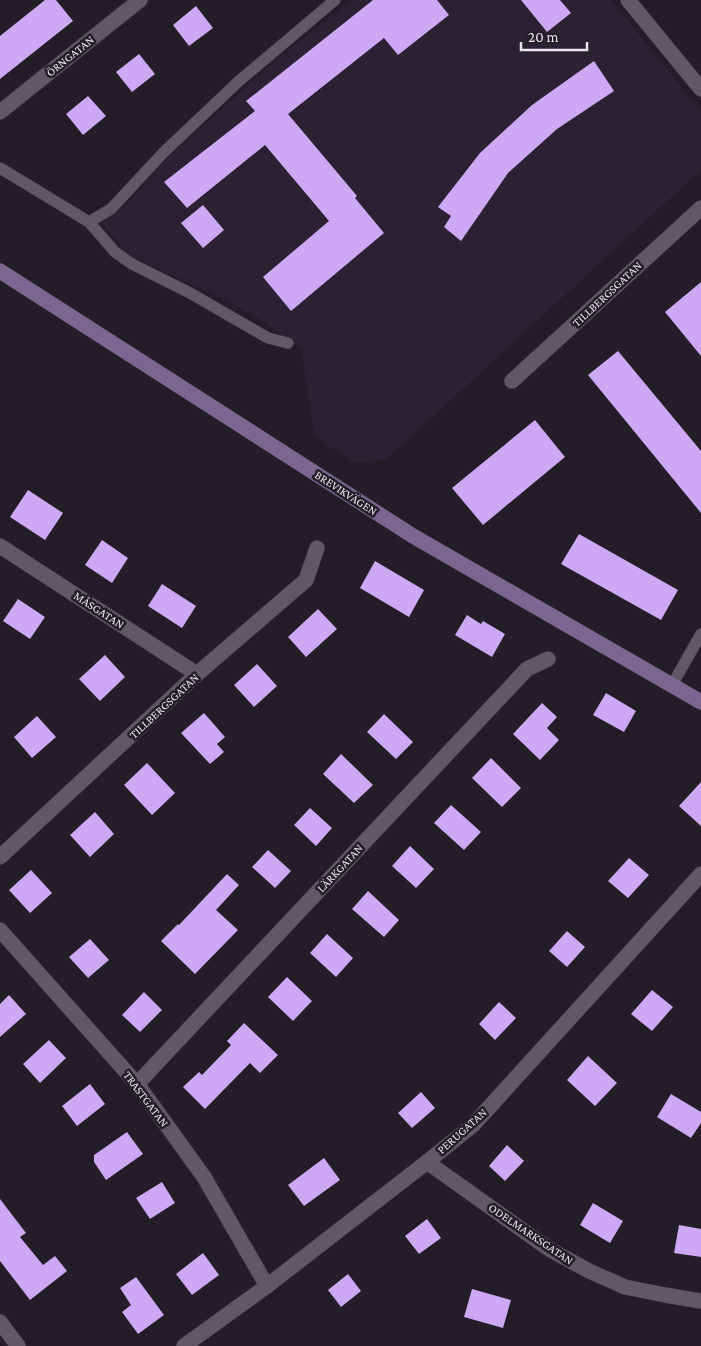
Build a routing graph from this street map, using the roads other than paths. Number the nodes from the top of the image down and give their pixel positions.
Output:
1 (140, 0) edge
2 (336, 0) edge
3 (628, 0) edge
4 (701, 89) edge
5 (0, 112) edge
6 (0, 168) edge
7 (701, 208) edge
8 (88, 222) junction
9 (0, 271) edge
10 (288, 343) dead end
11 (512, 381) dead end
12 (0, 546) edge
13 (317, 548) dead end
14 (701, 634) edge
15 (548, 659) dead end
16 (197, 674) junction
17 (672, 685) junction
18 (701, 702) edge
19 (0, 857) edge
20 (701, 874) edge
21 (0, 930) edge
22 (137, 1084) junction
23 (428, 1162) junction
24 (267, 1286) junction
25 (701, 1301) edge
26 (0, 1322) edge
27 (18, 1346) edge
28 (184, 1346) edge

1 - 5 street, ÖRNGATAN
2 - 8 lane
3 - 4 street
6 - 8 lane
7 - 11 street, TILLBERGSGATAN
8 - 10 lane
9 - 17 street, BREVIKVÄGEN
12 - 16 street, MÅSGATAN
13 - 16 street, TILLBERGSGATAN
14 - 17 lane
15 - 22 street, LÄRKGATAN
16 - 19 street, TILLBERGSGATAN
17 - 18 street, BREVIKVÄGEN
20 - 23 street, PERUGATAN
21 - 22 street, TRASTGATAN
22 - 24 street, TRASTGATAN
23 - 24 street, PERUGATAN
23 - 25 street, ODELMARKSGATAN
24 - 28 street, PERUGATAN
26 - 27 street

